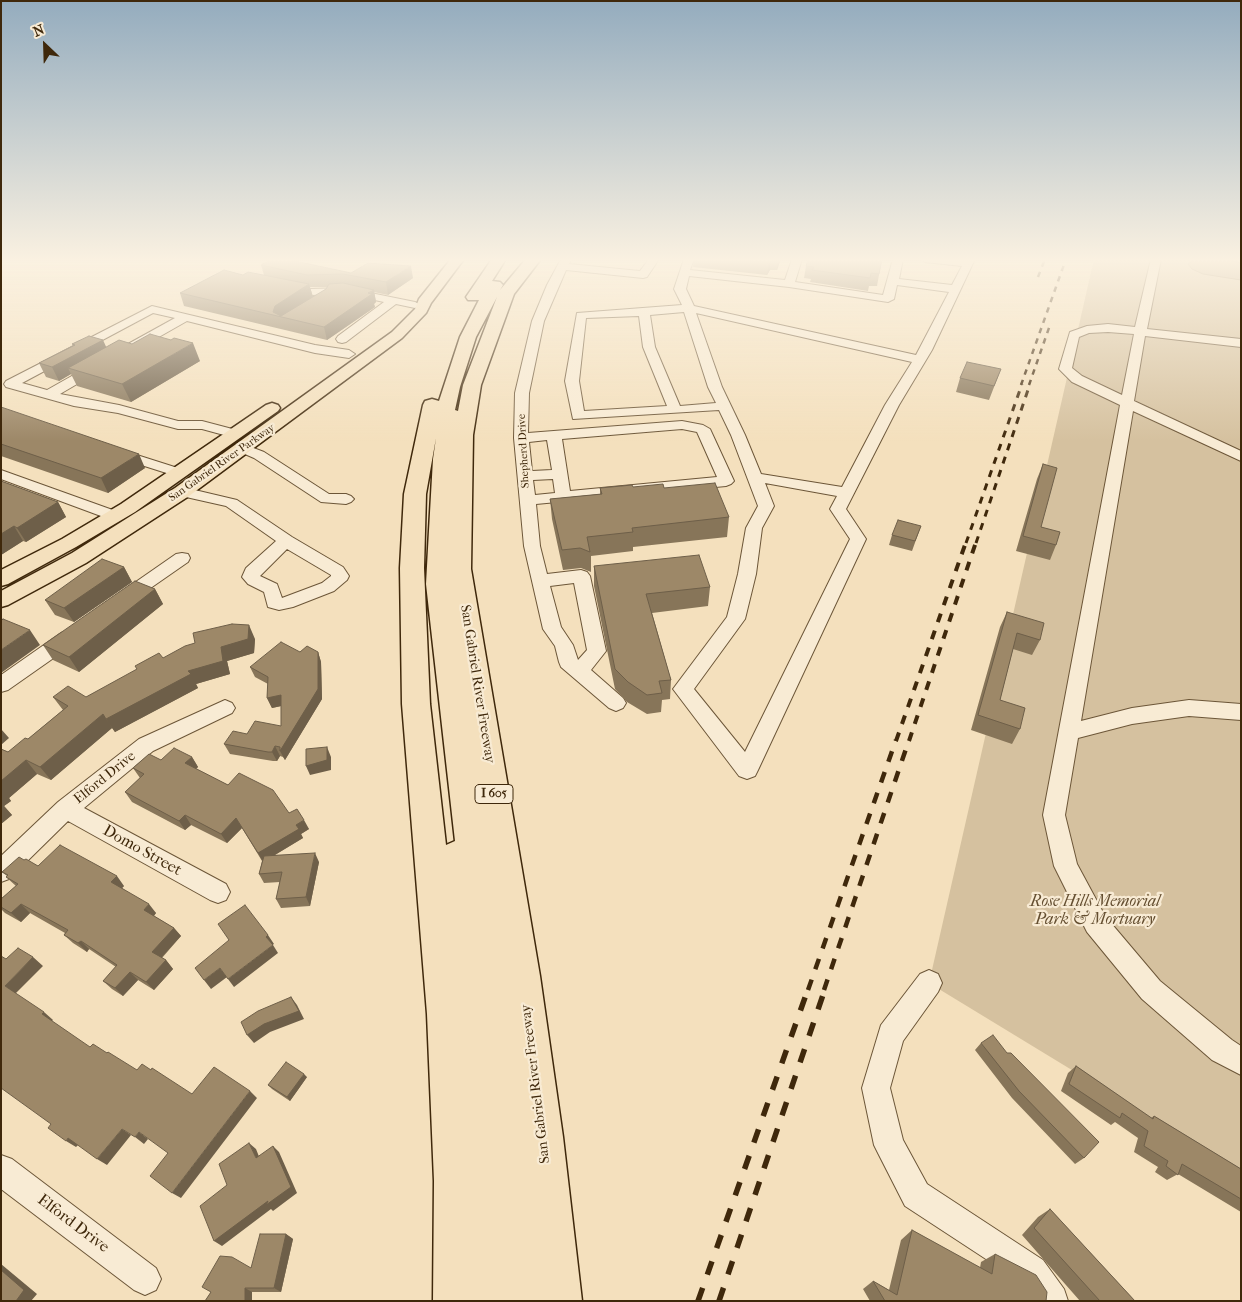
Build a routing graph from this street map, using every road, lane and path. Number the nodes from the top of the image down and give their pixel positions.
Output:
1 (132, 320) edge
2 (181, 320) edge
3 (197, 320) edge
4 (373, 320) edge
5 (389, 320) edge
6 (411, 320) edge
7 (464, 320) edge
8 (476, 320) edge
9 (482, 320) edge
10 (496, 320) edge
11 (539, 320) edge
12 (580, 320) edge
13 (645, 320) edge
14 (693, 320) edge
15 (741, 320) edge
16 (940, 320) edge
17 (1143, 320) edge
18 (1140, 332) junction
19 (1241, 343) edge
20 (346, 346) junction
21 (125, 351) edge
22 (920, 360) junction
23 (108, 361) edge
24 (48, 395) junction
25 (1128, 403) junction
26 (724, 406) junction
27 (675, 410) junction
28 (554, 436) junction
29 (521, 438) junction
30 (239, 441) junction
31 (102, 447) edge
32 (1241, 457) edge
33 (178, 473) junction
34 (1, 474) edge
35 (559, 474) junction
36 (525, 476) junction
37 (754, 477) junction
38 (182, 492) junction
39 (847, 493) junction
40 (563, 496) junction
41 (346, 499) dead end
42 (527, 500) junction
43 (115, 516) junction
44 (286, 541) junction
45 (182, 558) dead end
46 (1, 579) edge
47 (541, 581) junction
48 (1, 600) edge
49 (107, 610) edge
50 (85, 626) edge
51 (564, 645) joint
52 (579, 671) junction
53 (1, 685) edge
54 (616, 703) dead end
55 (225, 708) dead end
56 (1241, 712) edge
57 (1069, 732) junction
58 (66, 809) junction
59 (1, 872) edge
60 (218, 892) dead end
61 (929, 983) dead end
62 (1241, 1061) edge
63 (1, 1170) edge
64 (145, 1279) dead end
65 (456, 1301) edge
66 (494, 1301) edge
67 (519, 1301) edge
68 (559, 1301) edge
69 (1052, 1301) edge

1 - 24 street
2 - 21 street
3 - 20 street
4 - 20 street
5 - 20 main road, San Gabriel River Parkway
6 - 30 main road, San Gabriel River Parkway
7 - 65 highway
8 - 66 highway
9 - 67 highway
10 - 68 highway, San Gabriel River Freeway / I 605
11 - 29 street, Shepherd Drive
12 - 27 street
13 - 27 street
14 - 26 street
15 - 22 street
16 - 22 street
17 - 18 street
18 - 19 street
18 - 25 street
18 - 25 street
20 - 30 main road, San Gabriel River Parkway
22 - 39 street
23 - 24 street
24 - 30 street
25 - 32 street
25 - 57 street
26 - 27 street
26 - 37 street
28 - 29 street
28 - 35 street
28 - 40 street
29 - 36 street, Shepherd Drive
30 - 33 main road, San Gabriel River Parkway
30 - 38 main road, San Gabriel River Parkway
30 - 41 street
31 - 33 street
33 - 43 main road, San Gabriel River Parkway
34 - 43 street
35 - 36 street
35 - 40 street
36 - 42 street, Shepherd Drive
37 - 39 street
37 - 39 street
38 - 44 street
38 - 48 main road, San Gabriel River Parkway
40 - 42 street
42 - 47 street, Shepherd Drive
43 - 46 main road, San Gabriel River Parkway
44 - 44 street
45 - 49 street
47 - 51 street, Shepherd Drive
47 - 52 street
50 - 53 street
51 - 52 street
52 - 54 street
55 - 58 street, Elford Drive
56 - 57 street
57 - 62 street
58 - 59 street, Elford Drive
58 - 60 street, Domo Street
61 - 69 street
63 - 64 street, Elford Drive

